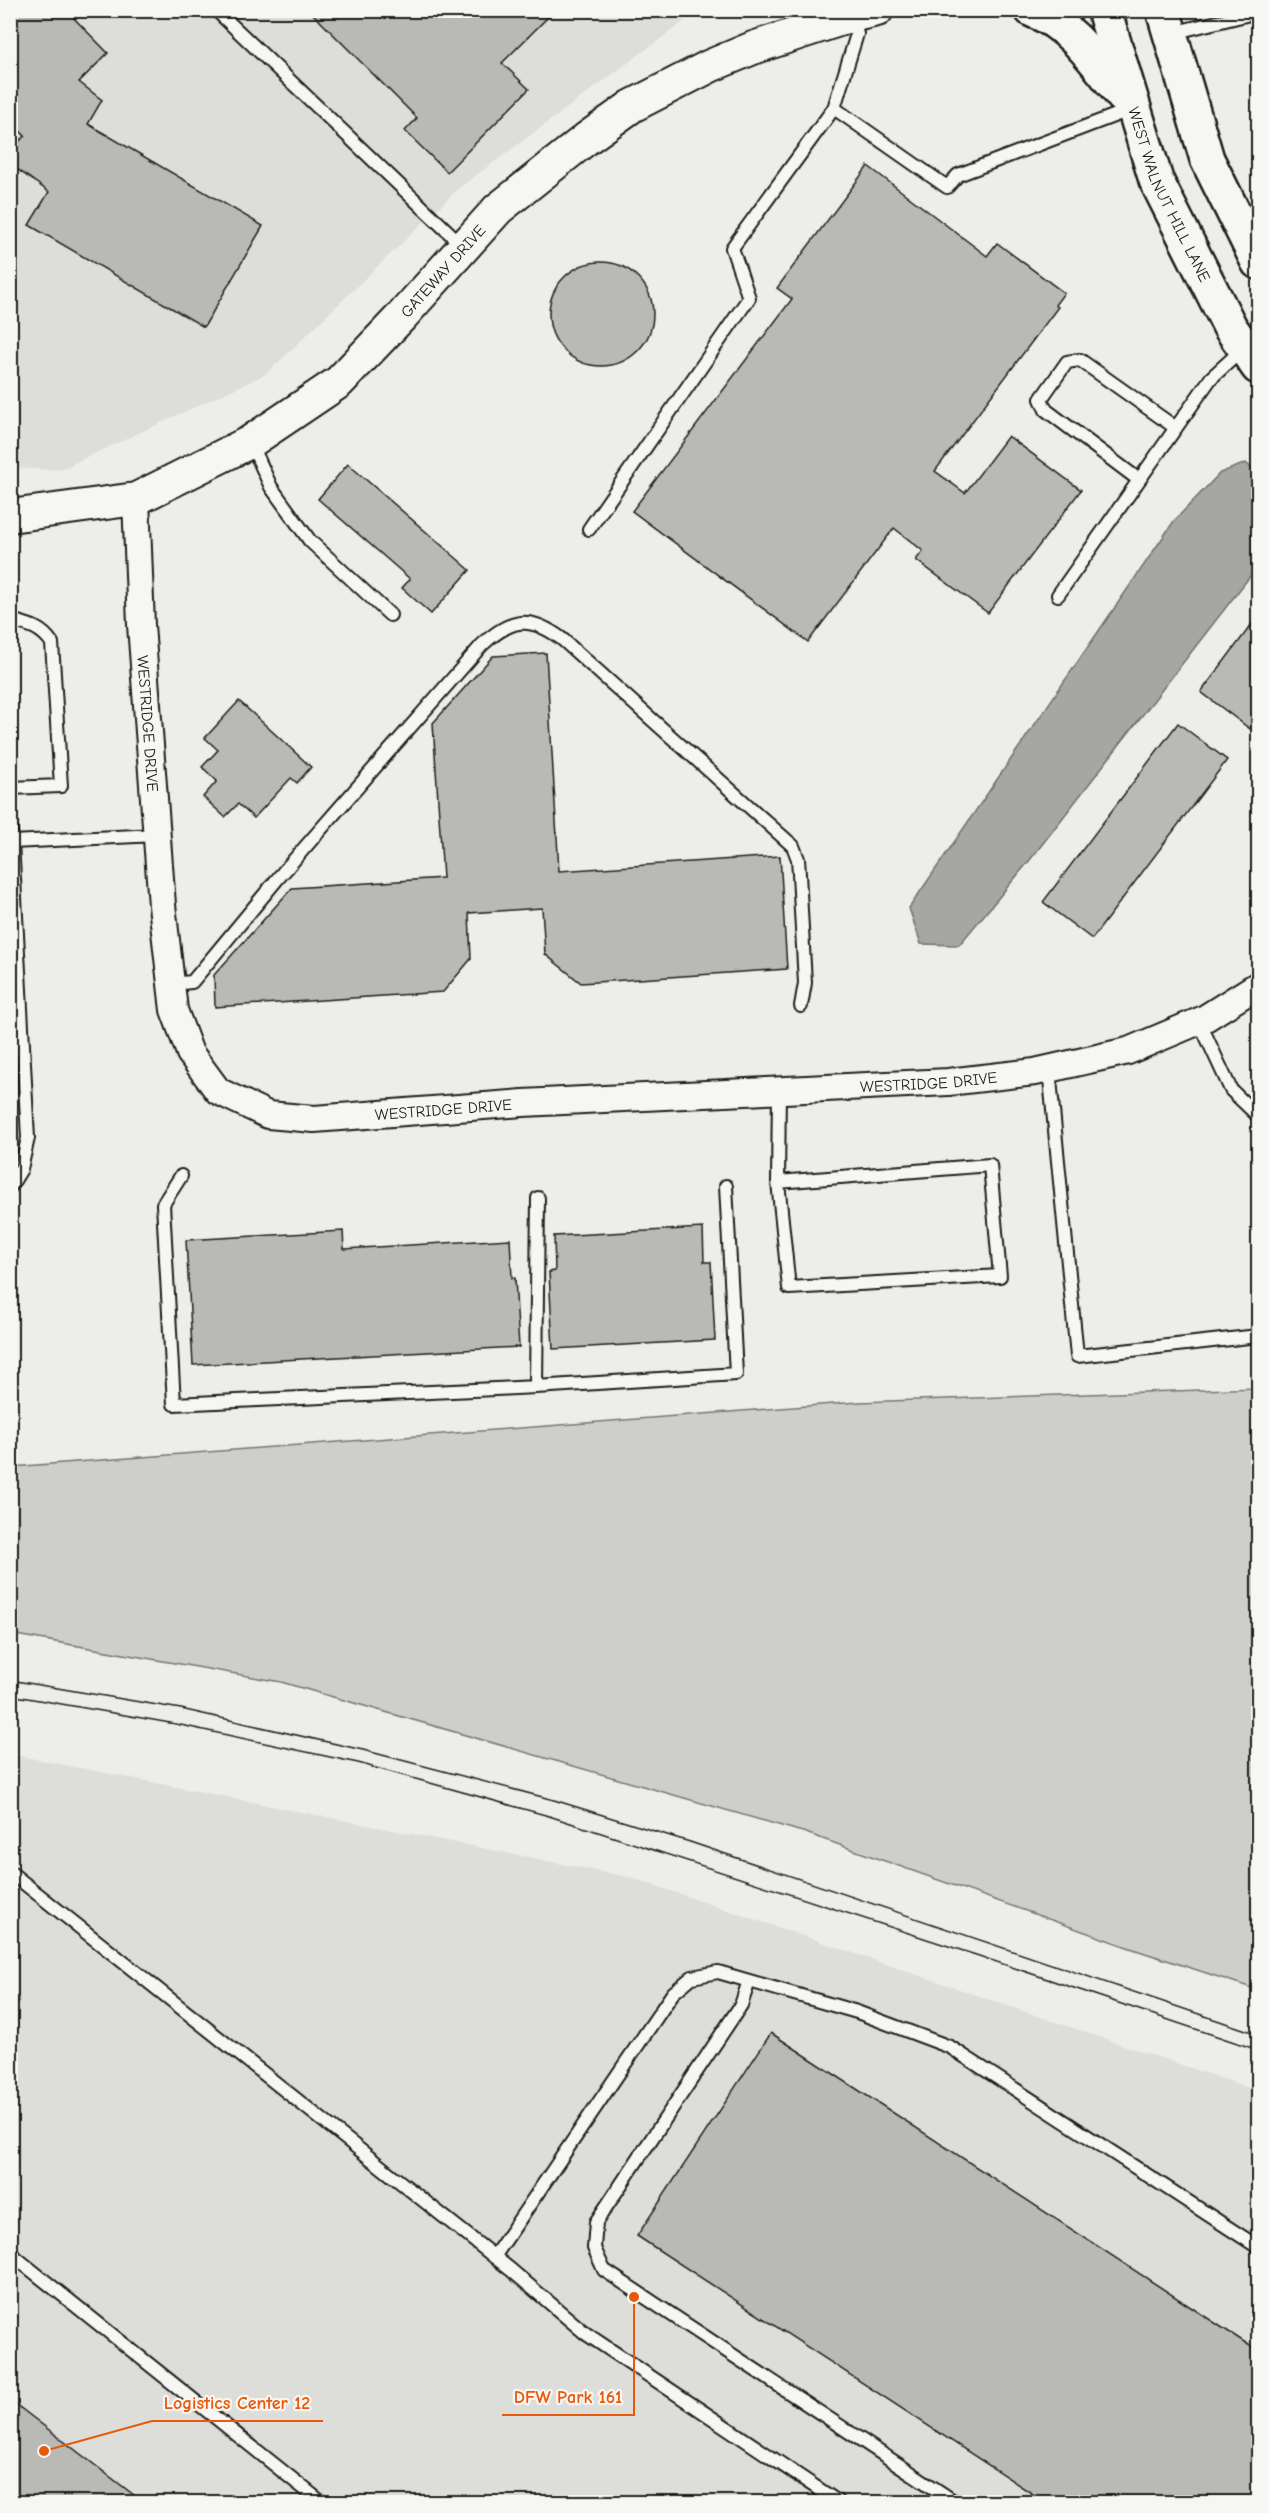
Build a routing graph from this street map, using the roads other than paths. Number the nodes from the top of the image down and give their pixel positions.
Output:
1 (216, 10) edge
2 (1032, 10) edge
3 (1104, 10) edge
4 (1258, 12) edge
5 (864, 13) edge
6 (1166, 22) edge
7 (834, 108) junction
8 (1133, 108) junction
9 (463, 246) junction
10 (1258, 262) edge
11 (1252, 358) edge
12 (1176, 428) junction
13 (250, 442) junction
14 (1139, 480) junction
15 (136, 499) junction
16 (10, 516) edge
17 (589, 529) dead end
18 (1058, 595) dead end
19 (390, 615) dead end
20 (10, 620) edge
21 (10, 788) edge
22 (10, 819) edge
23 (157, 835) junction
24 (12, 842) junction
25 (171, 984) junction
26 (1258, 984) edge
27 (801, 1006) dead end
28 (1199, 1021) junction
29 (1049, 1069) junction
30 (779, 1090) junction
31 (1258, 1116) edge
32 (181, 1176) dead end
33 (778, 1182) junction
34 (726, 1186) dead end
35 (10, 1187) edge
36 (538, 1198) dead end
37 (1258, 1336) edge
38 (536, 1387) junction
39 (10, 1872) edge
40 (750, 1981) junction
41 (1258, 2247) edge
42 (10, 2253) edge
43 (494, 2257) junction
44 (321, 2502) edge
45 (838, 2502) edge
46 (955, 2502) edge

1 - 9 lane
2 - 8 main road
3 - 8 main road, WEST WALNUT HILL LANE
4 - 6 lane
5 - 7 lane
5 - 9 street, GATEWAY DRIVE
6 - 10 main road
7 - 8 lane
7 - 17 lane
8 - 11 main road, WEST WALNUT HILL LANE
9 - 13 street, GATEWAY DRIVE
11 - 12 lane
12 - 14 lane
12 - 14 lane
13 - 15 street, GATEWAY DRIVE
13 - 19 lane
14 - 18 lane
15 - 16 street, GATEWAY DRIVE
15 - 23 street, WESTRIDGE DRIVE
20 - 21 lane
22 - 24 lane
23 - 24 lane
23 - 25 street, WESTRIDGE DRIVE
24 - 35 lane
25 - 27 lane
25 - 30 street, WESTRIDGE DRIVE
26 - 28 street, WESTRIDGE DRIVE
28 - 29 street, WESTRIDGE DRIVE
28 - 31 lane
29 - 30 street, WESTRIDGE DRIVE
29 - 37 lane
30 - 33 lane
32 - 38 lane
33 - 33 lane
34 - 38 lane
36 - 38 lane
39 - 43 lane
40 - 41 lane
40 - 43 lane
40 - 46 lane
42 - 44 lane
43 - 45 lane

